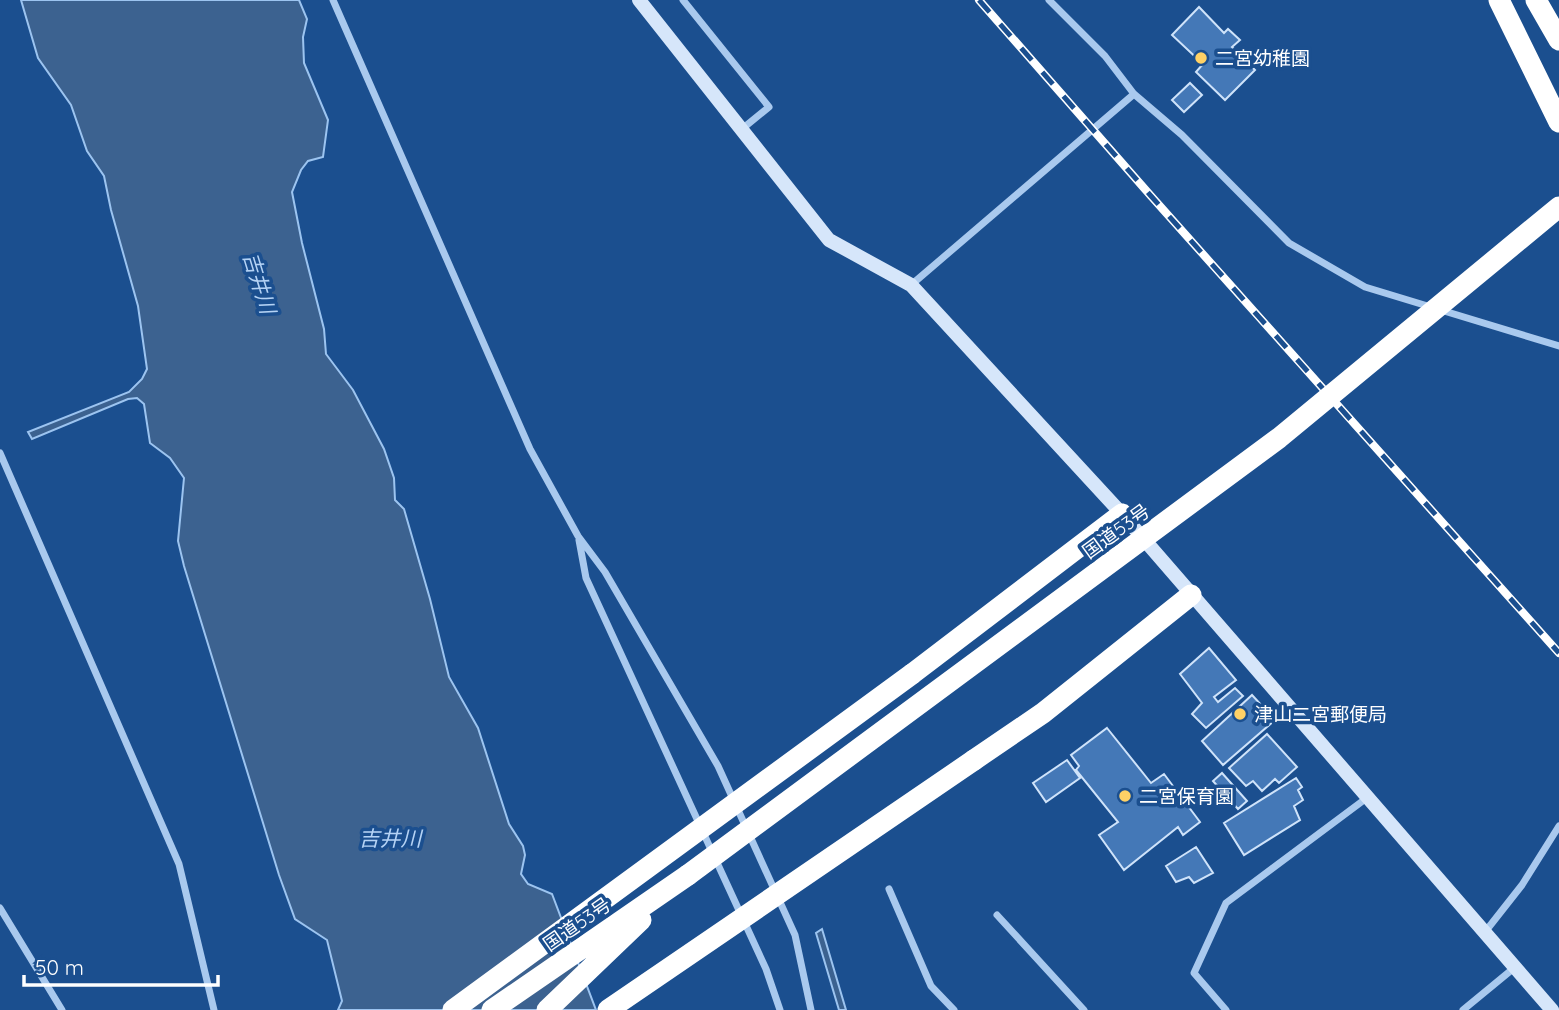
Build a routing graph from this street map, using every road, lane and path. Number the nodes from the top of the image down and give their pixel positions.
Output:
1 (333, 0) edge
2 (639, 0) edge
3 (683, 0) edge
4 (1049, 0) edge
5 (1499, 0) edge
6 (1536, 0) edge
7 (1559, 40) edge
8 (1134, 94) junction
9 (1559, 122) edge
10 (742, 129) junction
11 (1559, 207) edge
12 (911, 285) junction
13 (1559, 346) edge
14 (0, 453) edge
15 (1122, 514) junction
16 (578, 536) junction
17 (1191, 595) junction
18 (1369, 796) junction
19 (1559, 826) edge
20 (688, 875) junction
21 (889, 888) dead end
22 (0, 908) edge
23 (998, 915) dead end
24 (1484, 932) junction
25 (1514, 968) junction
26 (60, 1009) edge
27 (214, 1010) edge
28 (453, 1010) edge
29 (492, 1010) edge
30 (547, 1010) edge
31 (608, 1010) edge
32 (780, 1010) edge
33 (811, 1010) edge
34 (954, 1010) edge
35 (1084, 1010) edge
36 (1226, 1010) edge
37 (1463, 1010) edge
38 (1552, 1010) edge

1 - 16 street
2 - 10 street
3 - 10 street
4 - 8 street
5 - 9 highway
6 - 7 highway
8 - 12 street
8 - 13 street
10 - 12 street
11 - 20 highway, 国道53号, bridge
12 - 15 street
14 - 27 street
15 - 17 street
15 - 28 highway, bridge
16 - 32 street
16 - 33 street
17 - 18 street
17 - 31 highway, bridge
18 - 24 street
18 - 36 street
19 - 24 street
20 - 29 highway, 国道53号
20 - 30 highway, 国道53号
21 - 34 street
22 - 26 street
23 - 35 street
24 - 25 street
25 - 37 street
25 - 38 street

